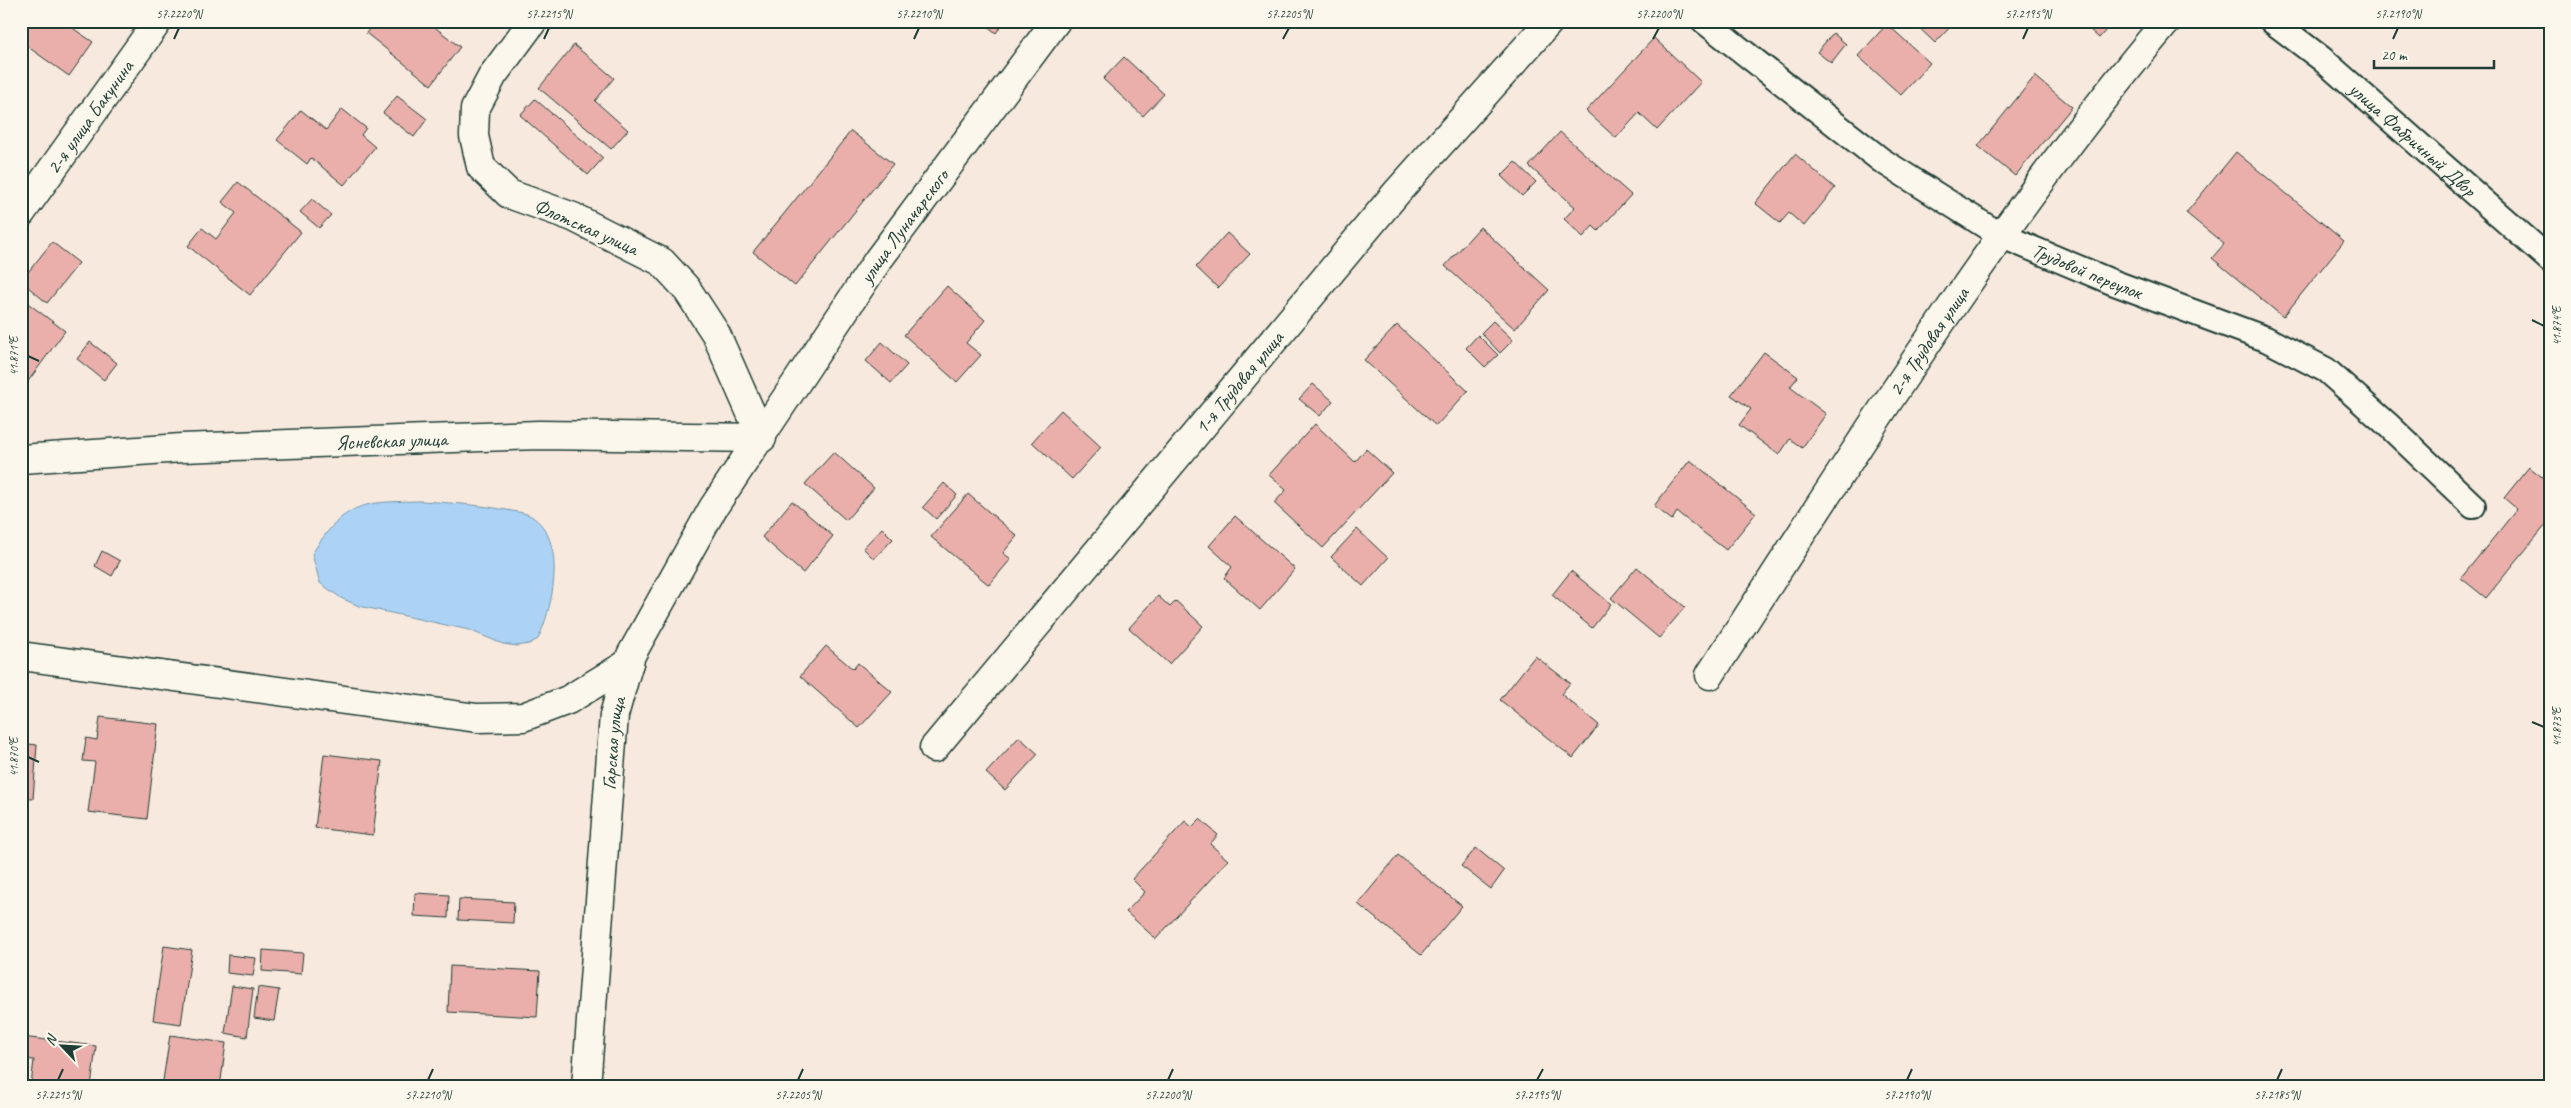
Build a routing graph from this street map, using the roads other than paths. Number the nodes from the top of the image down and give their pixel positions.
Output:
1 (158, 21) edge
2 (533, 21) edge
3 (1056, 21) edge
4 (1550, 21) edge
5 (1704, 21) edge
6 (2167, 21) edge
7 (2272, 21) edge
8 (21, 213) edge
9 (2000, 235) junction
10 (2550, 260) edge
11 (762, 438) junction
12 (21, 459) edge
13 (2473, 506) dead end
14 (21, 656) edge
15 (629, 663) junction
16 (1710, 675) dead end
17 (934, 748) dead end
18 (586, 1087) edge

1 - 8 street, 2-я улица Бакунина
2 - 11 street, Флотская улица
3 - 11 street, улица Луначарского
4 - 17 street, 1-я Трудовая улица
5 - 9 lane, Трудовой переулок
6 - 9 street, 2-я Трудовая улица
7 - 10 lane, улица Фабричный Двор
9 - 13 lane, Трудовой переулок
9 - 16 street, 2-я Трудовая улица
11 - 12 street, Ясневская улица
11 - 15 street, Гарская улица
14 - 15 street
15 - 18 street, Гарская улица

